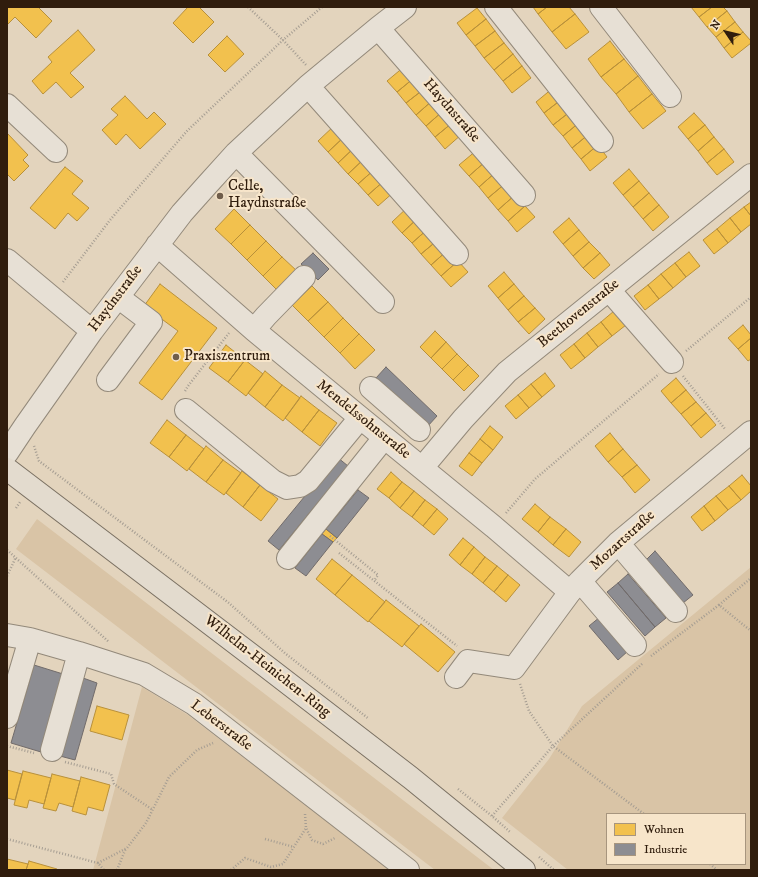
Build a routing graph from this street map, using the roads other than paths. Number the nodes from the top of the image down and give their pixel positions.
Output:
1 (405, 7) edge
2 (496, 7) edge
3 (601, 7) edge
4 (378, 28) junction
5 (313, 82) junction
6 (670, 96) dead end
7 (7, 105) edge
8 (602, 141) dead end
9 (56, 151) dead end
10 (236, 153) junction
11 (751, 175) edge
12 (524, 195) dead end
13 (157, 245) junction
14 (457, 254) dead end
15 (7, 260) edge
16 (304, 277) dead end
17 (609, 290) junction
18 (118, 297) junction
19 (383, 302) dead end
20 (247, 324) junction
21 (92, 332) junction
22 (672, 362) road end
23 (108, 380) dead end
24 (186, 410) road end
25 (358, 417) junction
26 (744, 437) edge
27 (388, 440) junction
28 (7, 453) edge
29 (422, 468) junction
30 (7, 469) edge
31 (618, 543) junction
32 (288, 558) dead end
33 (575, 586) junction
34 (676, 611) dead end
35 (7, 635) edge
36 (30, 639) junction
37 (635, 644) dead end
38 (79, 653) junction
39 (462, 669) road end
40 (7, 717) edge
41 (52, 750) dead end
42 (530, 863) edge
43 (408, 870) edge

1 - 4 street, Haydnstraße
2 - 8 street
3 - 6 street
4 - 5 street, Haydnstraße
4 - 12 street, Haydnstraße
5 - 10 street, Haydnstraße
5 - 14 street
7 - 9 street
10 - 13 street, Haydnstraße
10 - 19 street
11 - 17 street, Beethovenstraße
13 - 18 street, Haydnstraße
13 - 20 street, Mendelssohnstraße
15 - 21 street
16 - 20 street
17 - 22 street
17 - 29 street, Beethovenstraße
18 - 21 street, Haydnstraße
18 - 23 street
20 - 25 street, Mendelssohnstraße
21 - 28 street, Haydnstraße
24 - 25 street
25 - 27 street, Mendelssohnstraße
25 - 27 street
26 - 31 street, Mozartstraße
27 - 29 street, Mendelssohnstraße
27 - 32 street
29 - 33 street, Mendelssohnstraße
30 - 42 main road, Wilhelm-Heinichen-Ring
31 - 33 street, Mozartstraße
31 - 34 street
33 - 37 street, Mendelssohnstraße
33 - 39 street, Mozartstraße
35 - 36 street, Leberstraße
36 - 38 street, Leberstraße
36 - 40 street
38 - 41 street
38 - 43 street, Leberstraße

